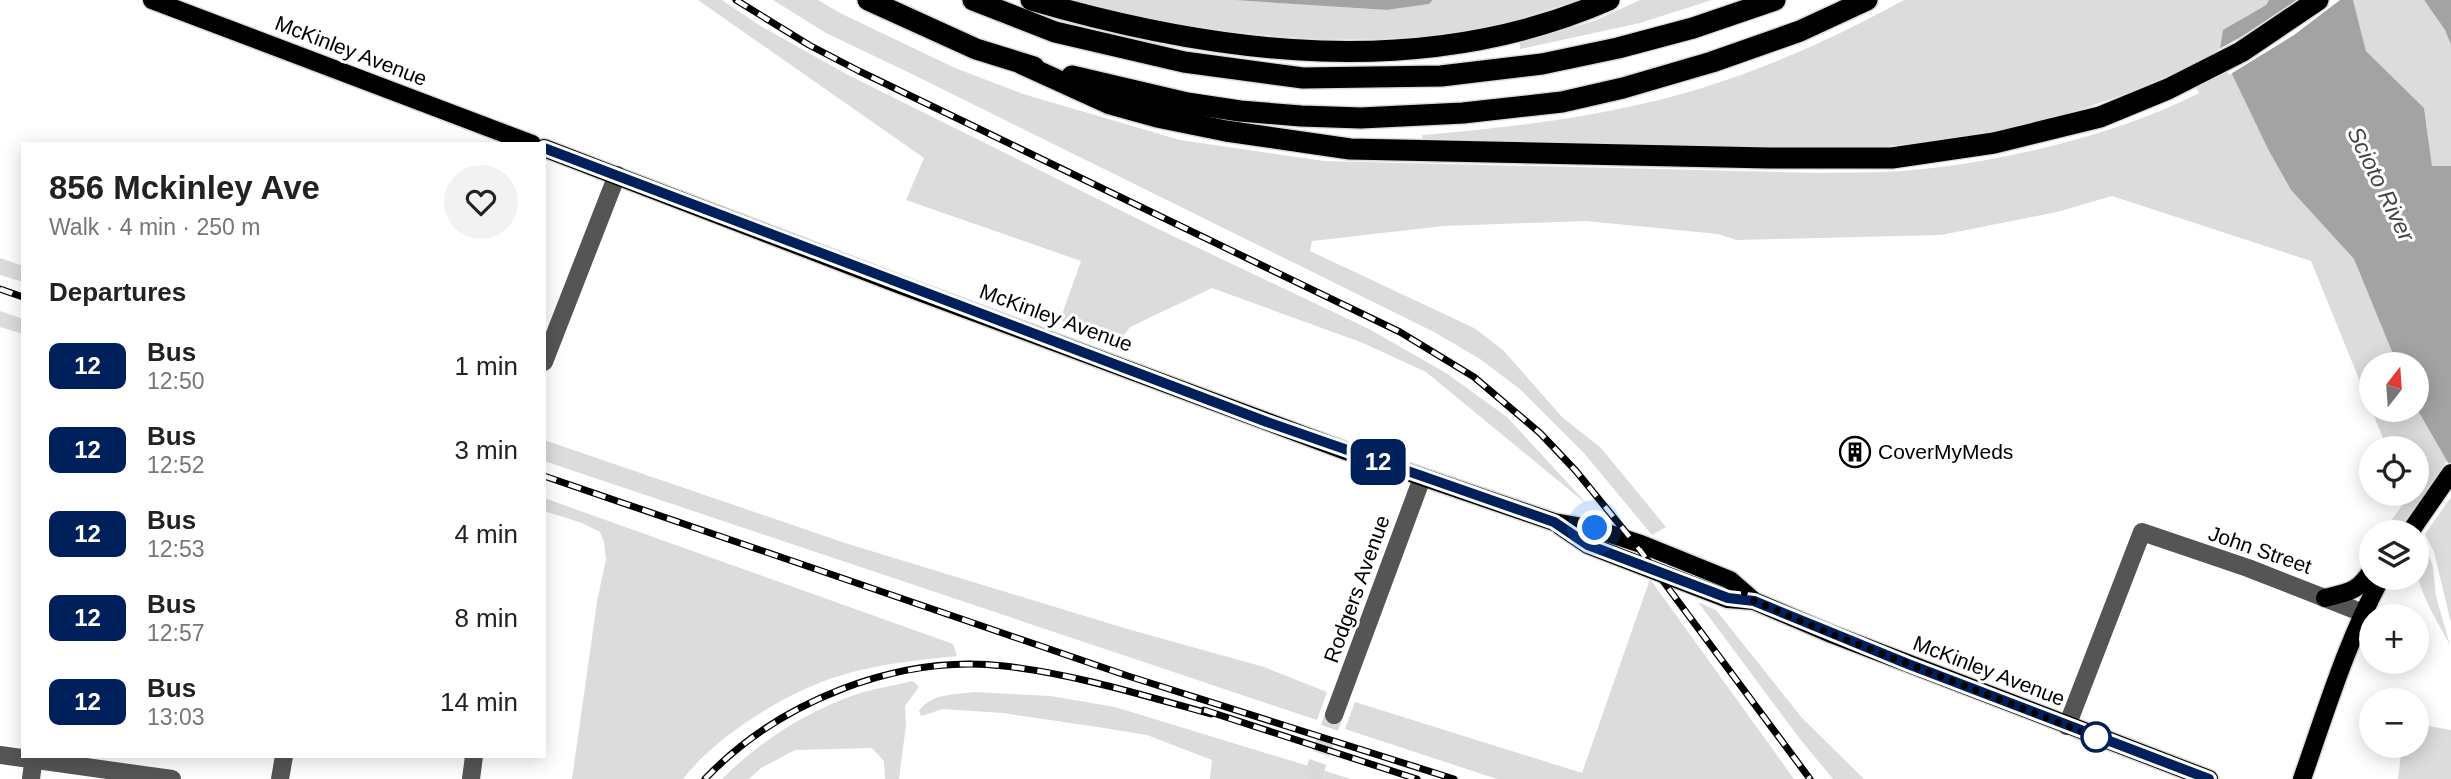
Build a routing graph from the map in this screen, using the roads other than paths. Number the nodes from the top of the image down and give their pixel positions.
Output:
1 (152, 0) edge
2 (868, 0) edge
3 (973, 0) edge
4 (1031, 0) edge
5 (1609, 0) edge
6 (1775, 0) edge
7 (1867, 0) edge
8 (2318, 0) edge
9 (1022, 64) junction
10 (528, 142) edge
11 (546, 149) edge
12 (617, 175) junction
13 (546, 357) edge
14 (2451, 473) edge
15 (1422, 478) junction
16 (2418, 520) edge
17 (2359, 586) edge
18 (2325, 598) junction
19 (2359, 612) edge
20 (2359, 621) edge
21 (1334, 715) tunnel mouth
22 (2067, 726) junction
23 (0, 755) edge
24 (21, 757) edge
25 (34, 758) edge
26 (284, 758) edge
27 (474, 758) edge
28 (31, 779) edge
29 (172, 779) edge
30 (280, 779) edge
31 (471, 779) edge
32 (2209, 779) edge
33 (2302, 779) edge

1 - 10 main road, McKinley Avenue
2 - 9 highway
3 - 6 highway
4 - 5 highway
7 - 9 highway
8 - 9 highway
11 - 12 main road, McKinley Avenue
12 - 13 street
12 - 15 main road, McKinley Avenue
14 - 16 main road
15 - 21 street, Rodgers Avenue
15 - 22 main road, McKinley Avenue
17 - 18 main road
18 - 19 street, John Street
18 - 22 street, John Street
20 - 33 main road
22 - 32 main road, McKinley Avenue
23 - 24 street
25 - 28 street
25 - 29 street
26 - 30 street
27 - 31 street

